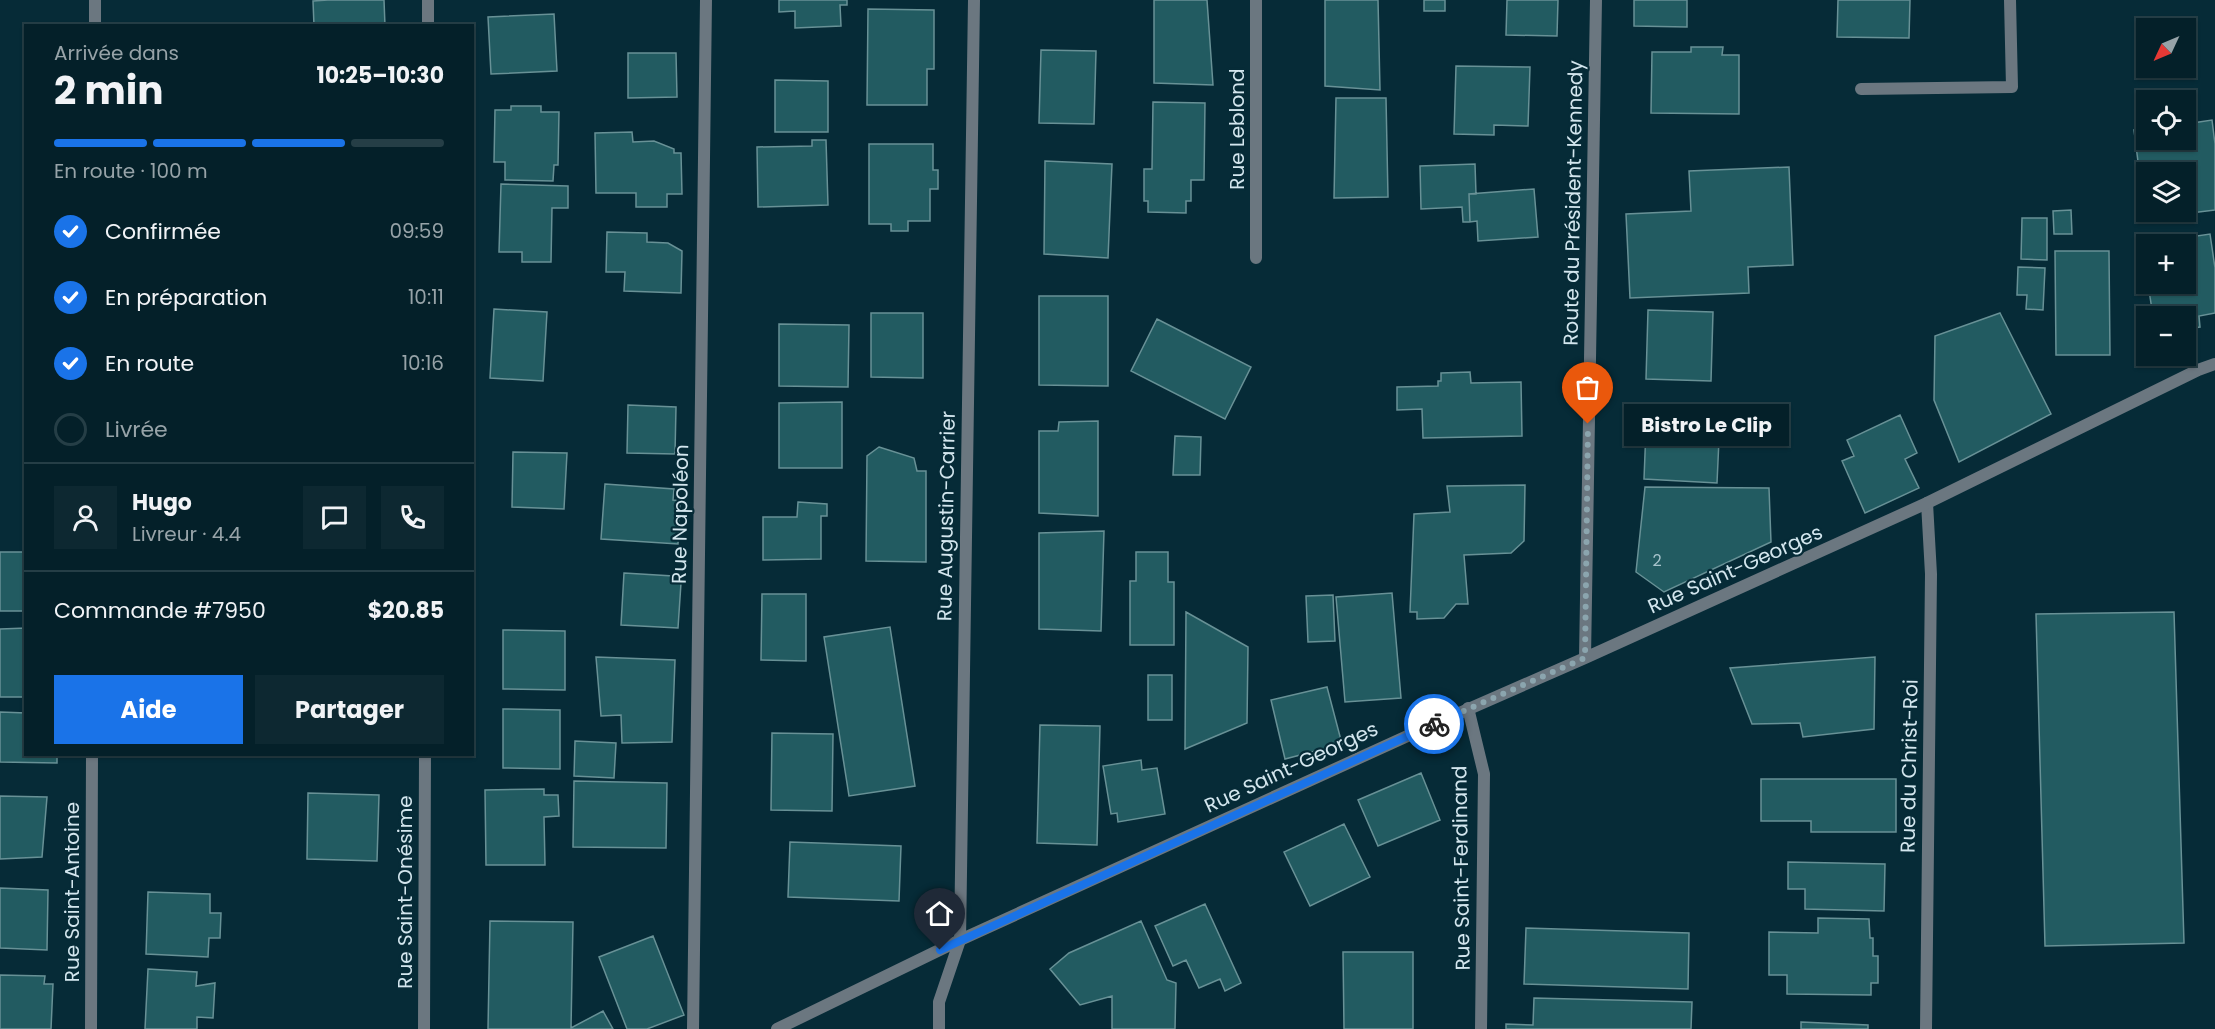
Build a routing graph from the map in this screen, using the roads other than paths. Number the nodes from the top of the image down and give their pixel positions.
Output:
1 (95, 0) edge
2 (428, 0) edge
3 (706, 0) edge
4 (974, 0) edge
5 (1257, 0) edge
6 (1596, 0) edge
7 (2010, 0) edge
8 (95, 24) edge
9 (428, 24) edge
10 (1861, 89) dead end
11 (1256, 258) dead end
12 (2215, 364) edge
13 (1927, 503) junction
14 (1585, 658) junction
15 (1468, 708) junction
16 (92, 756) edge
17 (425, 756) edge
18 (960, 940) junction
19 (91, 1029) edge
20 (424, 1029) edge
21 (693, 1029) edge
22 (777, 1029) edge
23 (939, 1029) edge
24 (1481, 1029) edge
25 (1926, 1029) edge

1 - 8 street
2 - 9 street
3 - 21 street, Rue Napoléon
4 - 18 street, Rue Augustin-Carrier
5 - 11 street, Rue Leblond
6 - 14 street, Route du Président-Kennedy
7 - 10 street
12 - 13 street, Rue Saint-Georges
13 - 14 street, Rue Saint-Georges
13 - 25 street, Rue du Christ-Roi
14 - 15 street, Rue Saint-Georges
15 - 18 street, Rue Saint-Georges
15 - 24 street, Rue Saint-Ferdinand
16 - 19 street, Rue Saint-Antoine
17 - 20 street, Rue Saint-Onésime
18 - 22 street, Rue Saint-Georges
18 - 23 street, Rue Augustin-Carrier

